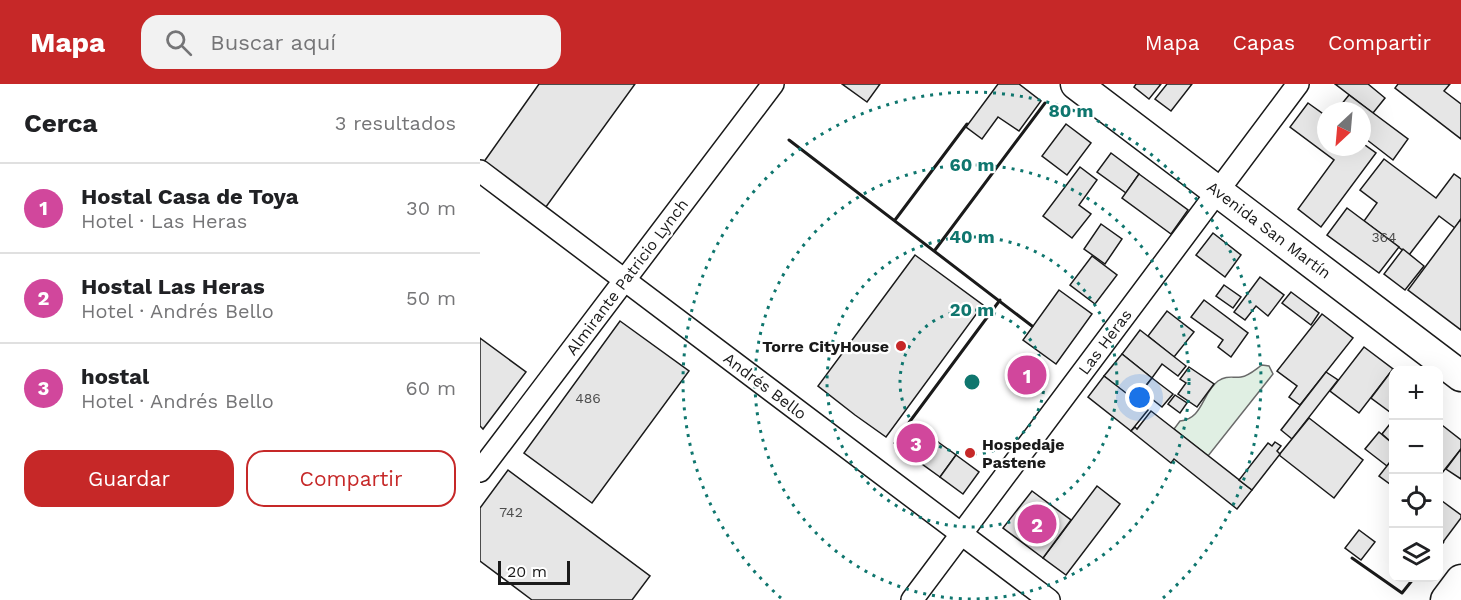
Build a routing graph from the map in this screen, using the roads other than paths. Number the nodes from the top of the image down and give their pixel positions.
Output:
1 (773, 84) edge
2 (1076, 84) edge
3 (1298, 84) edge
4 (480, 171) edge
5 (1218, 192) junction
6 (624, 280) junction
7 (1461, 376) edge
8 (480, 471) edge
9 (962, 534) junction
10 (1461, 580) edge
11 (912, 600) edge
12 (1049, 600) edge
13 (1446, 600) edge

1 - 6 street, Almirante Patricio Lynch
2 - 5 main road, Avenida San Martín
3 - 5 street, Las Heras
4 - 6 street, Andrés Bello
5 - 7 main road, Avenida San Martín
5 - 9 street, Las Heras
6 - 8 street, Almirante Patricio Lynch
6 - 9 street, Andrés Bello
9 - 11 street, Las Heras
9 - 12 street, Andrés Bello
10 - 13 main road

